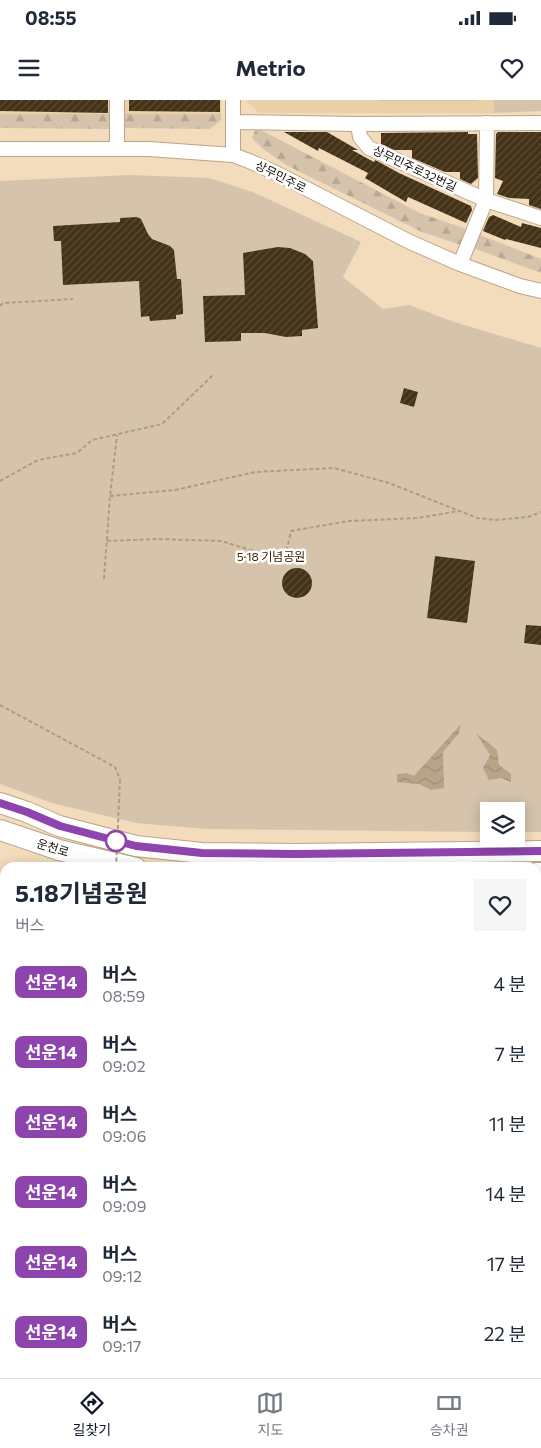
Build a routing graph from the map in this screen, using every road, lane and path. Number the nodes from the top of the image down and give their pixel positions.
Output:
1 (117, 100) edge
2 (233, 100) edge
3 (233, 122) junction
4 (487, 123) junction
5 (541, 123) edge
6 (358, 124) junction
7 (0, 150) edge
8 (117, 150) junction
9 (233, 155) junction
10 (486, 200) junction
11 (541, 218) edge
12 (460, 264) junction
13 (541, 291) edge
14 (73, 299) dead end
15 (0, 306) edge
16 (213, 375) dead end
17 (117, 434) junction
18 (0, 481) edge
19 (110, 496) junction
20 (459, 511) junction
21 (541, 512) edge
22 (107, 541) junction
23 (104, 579) dead end
24 (0, 704) edge
25 (0, 804) edge
26 (0, 830) edge
27 (541, 852) edge
28 (294, 861) edge
29 (110, 862) edge
30 (116, 862) edge

1 - 8 street
2 - 3 street
3 - 6 street, 상무민주로32번길
3 - 9 street
4 - 5 street, 상무민주로32번길
4 - 6 street, 상무민주로32번길
4 - 10 street
6 - 10 street, 상무민주로32번길
7 - 8 street, 상무민주로
8 - 9 street, 상무민주로
9 - 12 street, 상무민주로
10 - 11 street, 상무민주로32번길
10 - 12 street
12 - 13 street, 상무민주로
14 - 15 path
16 - 17 path
17 - 18 path
17 - 19 path
19 - 20 path
19 - 22 path
20 - 21 path
20 - 22 path
22 - 23 path
24 - 30 path, bridge
25 - 28 street, 운천로
26 - 29 street, 운천로
27 - 28 street, 운천로

